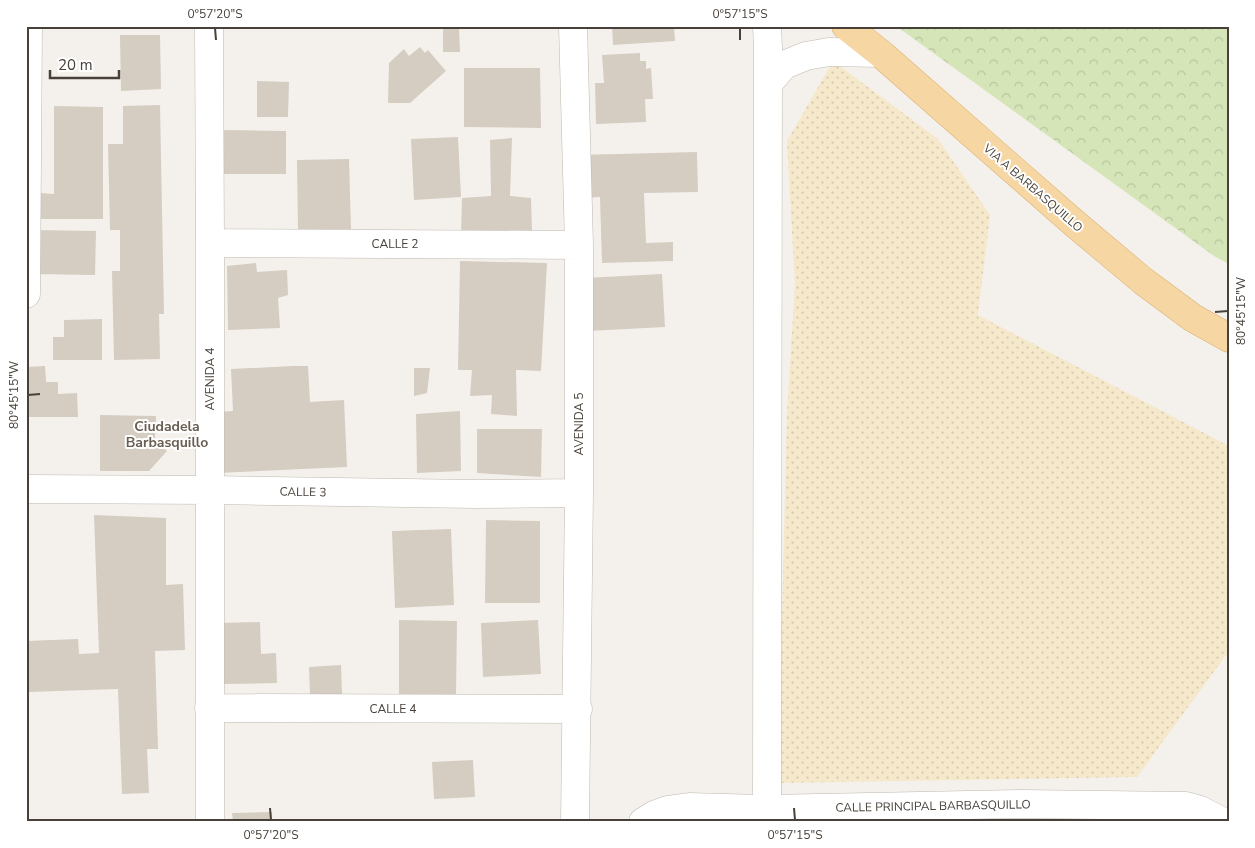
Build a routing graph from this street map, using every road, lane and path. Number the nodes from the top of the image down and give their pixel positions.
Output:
1 (28, 26) edge
2 (209, 26) edge
3 (573, 26) edge
4 (767, 26) edge
5 (846, 26) edge
6 (880, 53) junction
7 (768, 84) junction
8 (210, 243) junction
9 (579, 246) junction
10 (26, 294) edge
11 (1229, 338) edge
12 (26, 490) edge
13 (211, 490) junction
14 (579, 493) junction
15 (209, 708) junction
16 (578, 709) junction
17 (766, 809) junction
18 (1214, 820) edge
19 (210, 822) edge
20 (576, 822) edge
21 (643, 822) edge

1 - 10 street
2 - 8 street, AVENIDA 4
3 - 9 street, AVENIDA 5
4 - 7 street
5 - 6 main road, VIA A BARBASQUILLO
6 - 7 street
6 - 11 main road, VIA A BARBASQUILLO
7 - 17 street
8 - 9 street, CALLE 2
8 - 13 street, AVENIDA 4
9 - 14 street, AVENIDA 5
12 - 13 street, CALLE 3
13 - 14 street, CALLE 3
13 - 15 street, AVENIDA 4
14 - 16 street, AVENIDA 5
15 - 16 street, CALLE 4
15 - 19 street, AVENIDA 4
16 - 20 street, AVENIDA 5
17 - 18 street, CALLE PRINCIPAL BARBASQUILLO
17 - 21 street, CALLE PRINCIPAL BARBASQUILLO

